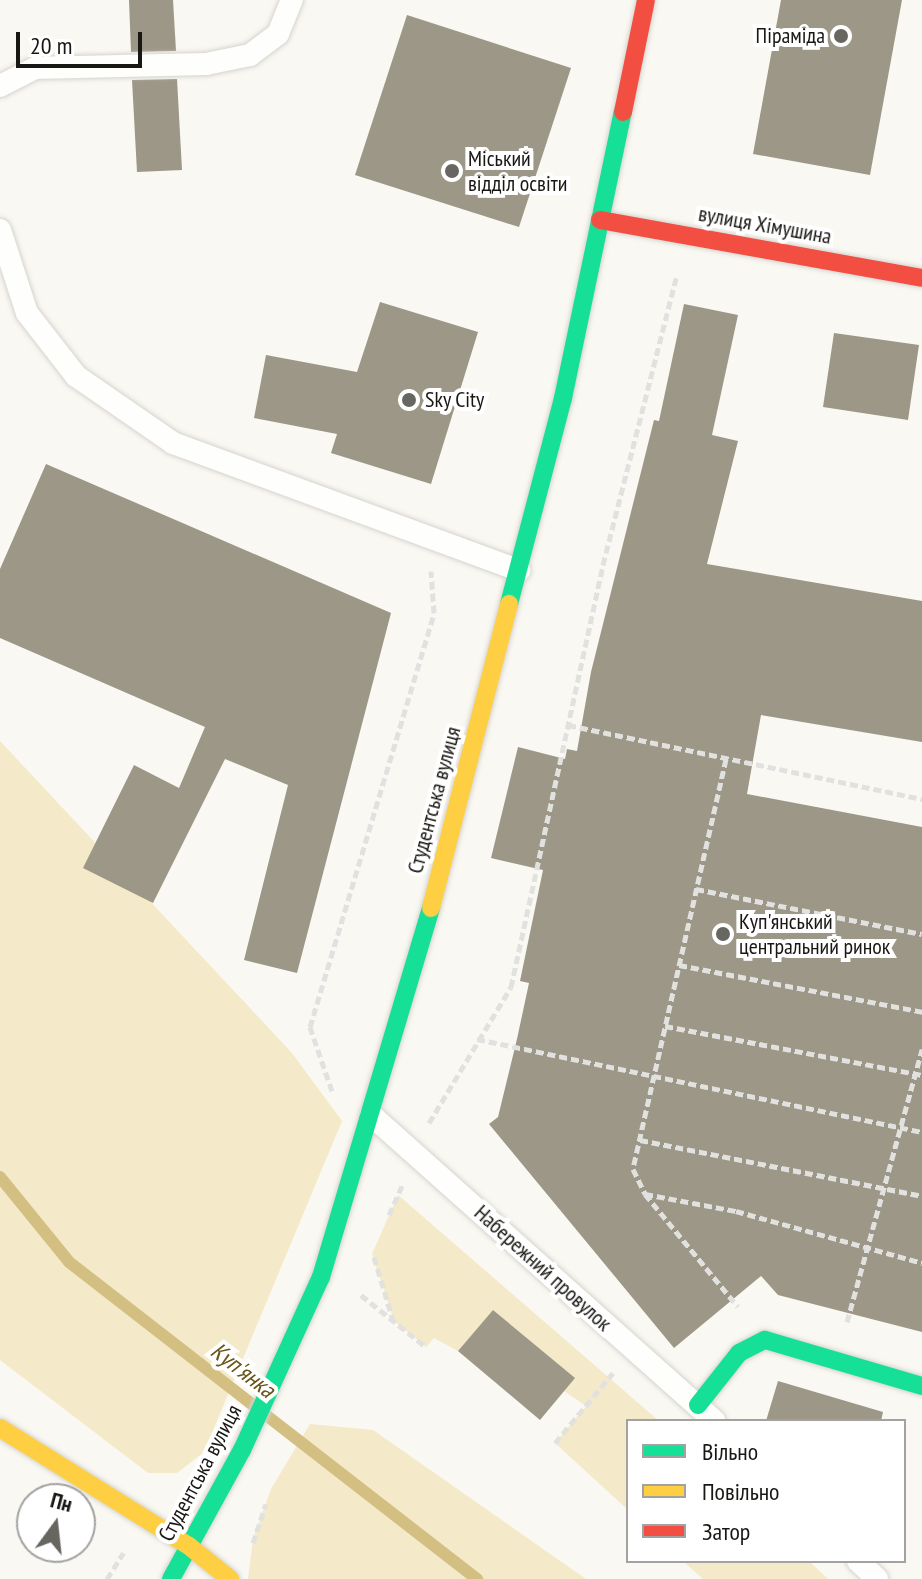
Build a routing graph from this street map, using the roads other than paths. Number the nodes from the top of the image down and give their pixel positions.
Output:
1 (292, 0) edge
2 (646, 0) edge
3 (0, 86) edge
4 (600, 220) junction
5 (0, 230) edge
6 (922, 278) edge
7 (519, 570) junction
8 (371, 1115) junction
9 (922, 1386) edge
10 (698, 1405) junction
11 (712, 1419) edge
12 (0, 1428) edge
13 (189, 1546) junction
14 (860, 1563) edge
15 (171, 1579) edge
16 (230, 1579) edge
17 (877, 1579) edge

1 - 3 lane
2 - 4 main road, Студентська вулиця
4 - 6 main road, вулиця Хімушина
4 - 7 main road, Студентська вулиця
5 - 7 lane
7 - 8 main road, Студентська вулиця
8 - 10 lane, Набережний провулок
8 - 13 main road, Студентська вулиця
9 - 10 main road
10 - 11 lane, Набережний провулок
12 - 13 main road
13 - 15 main road, Студентська вулиця
13 - 16 main road
14 - 17 lane

